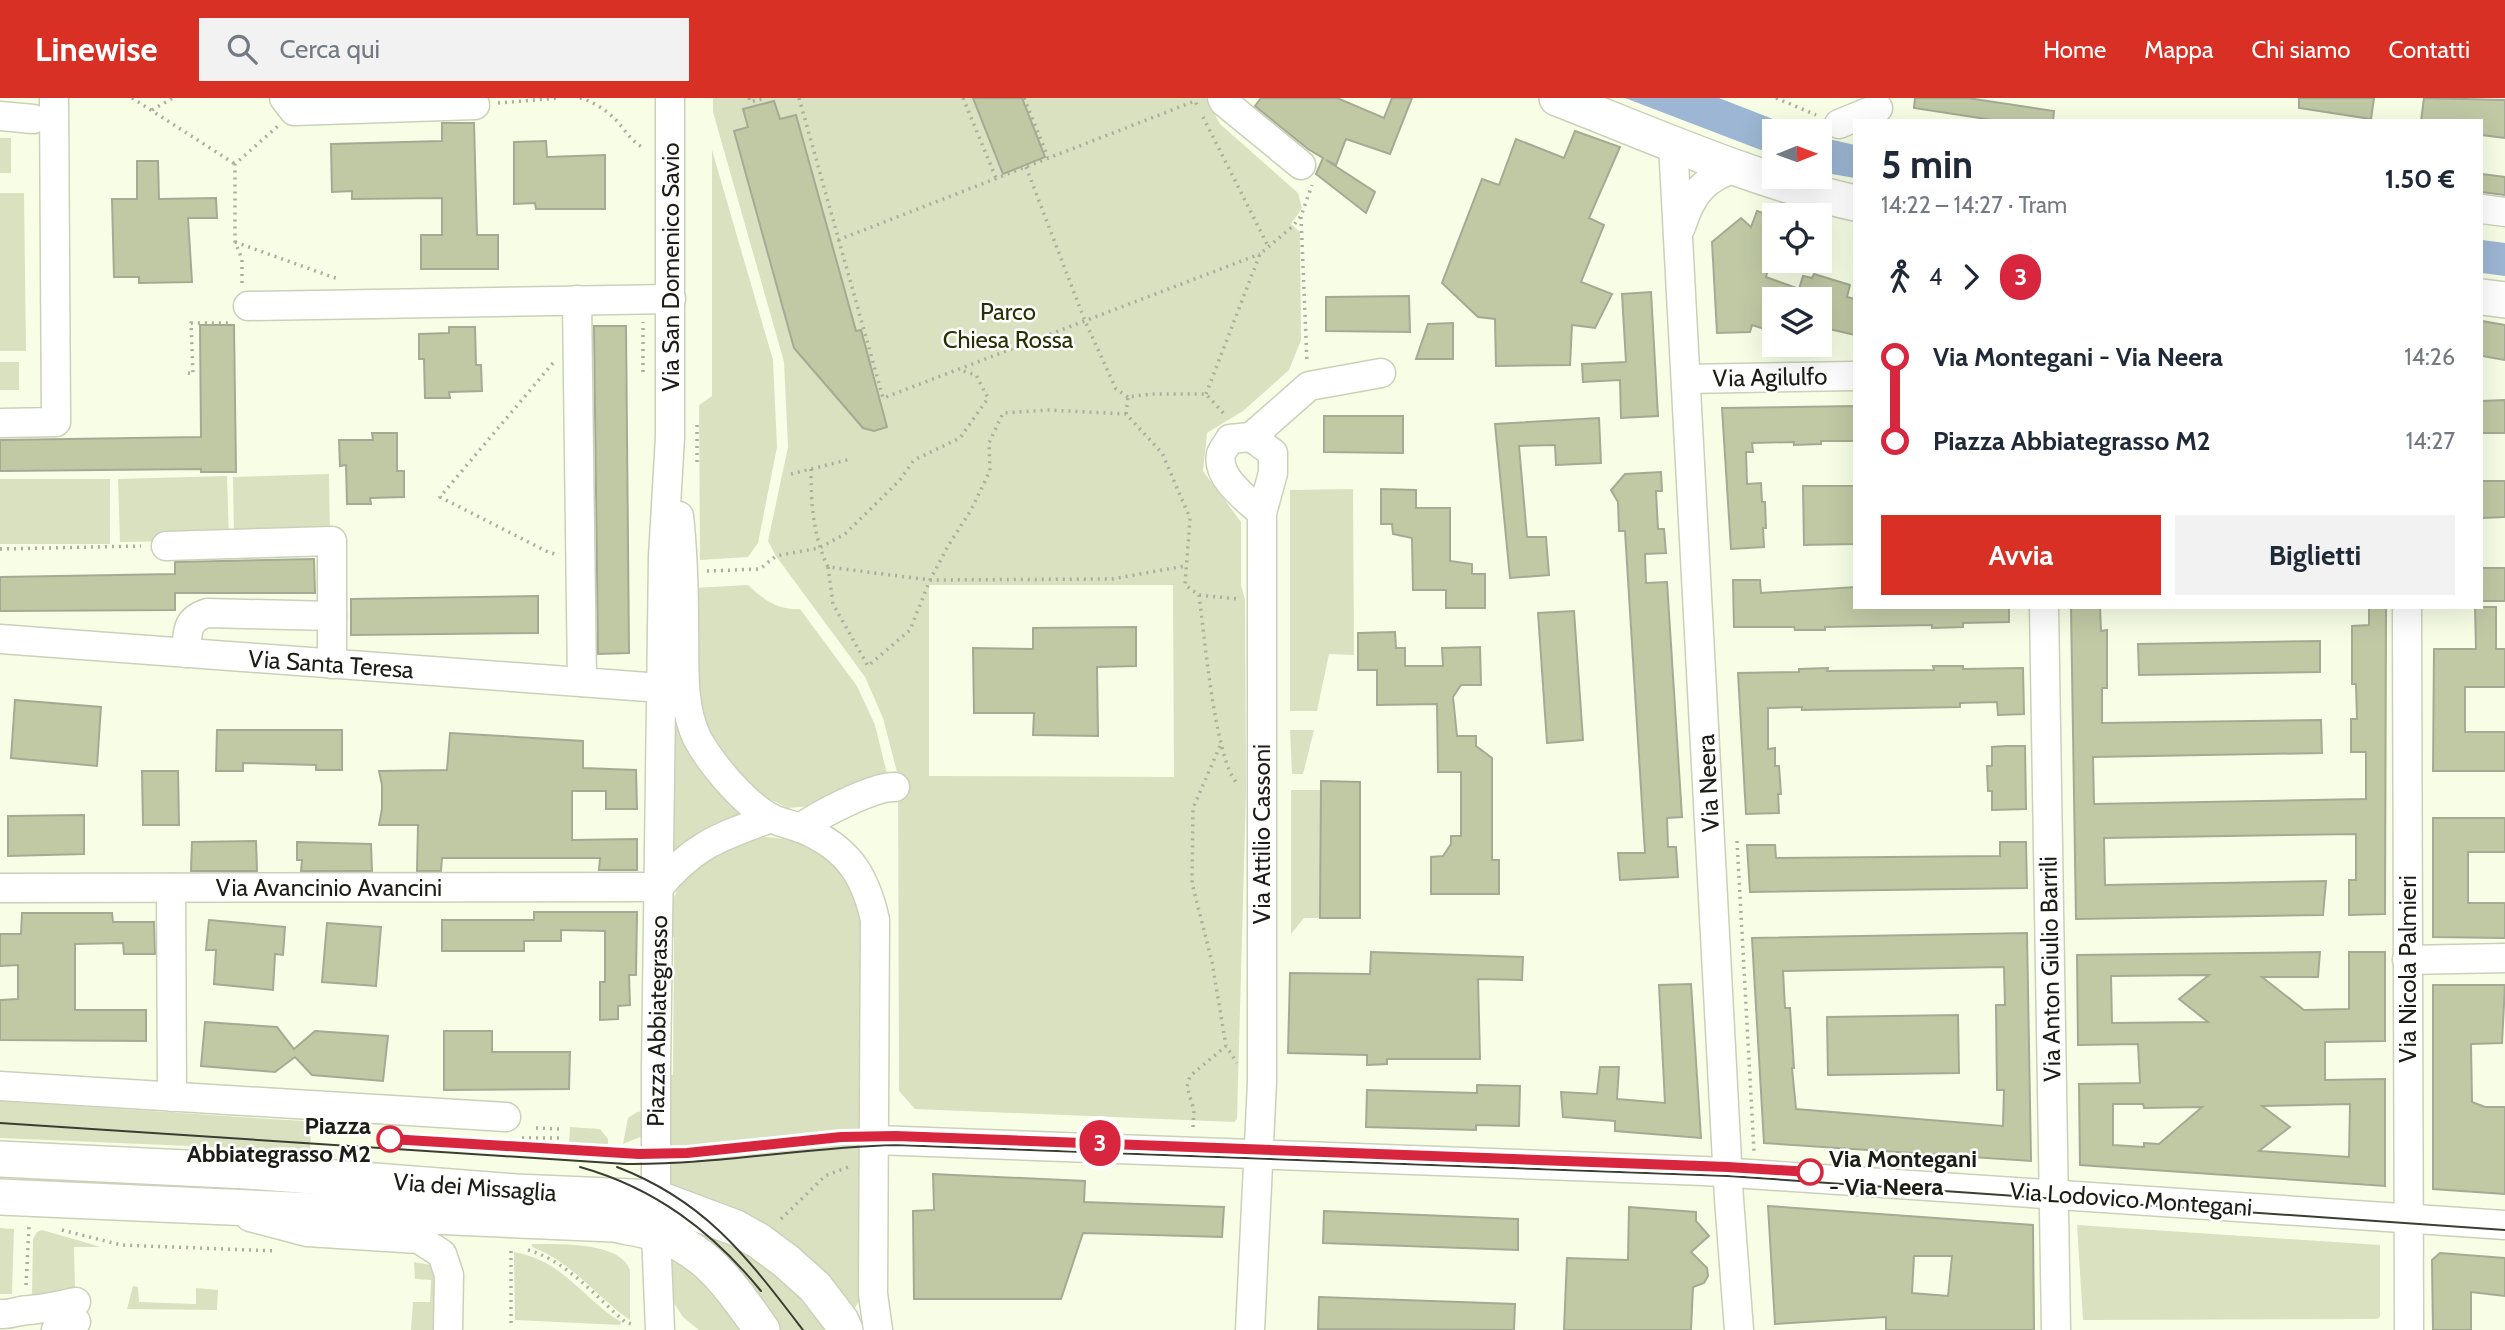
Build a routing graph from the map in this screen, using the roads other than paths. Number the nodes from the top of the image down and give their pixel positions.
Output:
1 (54, 98) edge
2 (670, 98) edge
3 (1222, 98) edge
4 (1557, 98) edge
5 (289, 105) edge
6 (475, 105) road end
7 (1881, 109) edge
8 (0, 116) edge
9 (33, 119) dead end
10 (1839, 124) road end
11 (1673, 143) junction
12 (1301, 165) road end
13 (1737, 168) junction
14 (1853, 203) edge
15 (2483, 209) edge
16 (2505, 212) edge
17 (1678, 237) junction
18 (2483, 297) edge
19 (670, 299) junction
20 (577, 300) junction
21 (2505, 300) edge
22 (244, 307) road end
23 (1381, 373) dead end
24 (1853, 376) edge
25 (1686, 379) junction
26 (0, 423) edge
27 (1240, 438) junction
28 (1262, 513) junction
29 (166, 546) road end
30 (2044, 609) edge
31 (2407, 609) edge
32 (332, 616) junction
33 (0, 639) edge
34 (186, 653) junction
35 (332, 664) junction
36 (582, 682) junction
37 (673, 688) junction
38 (895, 787) dead end
39 (771, 818) junction
40 (800, 828) junction
41 (659, 887) junction
42 (0, 888) edge
43 (171, 888) junction
44 (2505, 958) edge
45 (2407, 960) junction
46 (0, 1086) edge
47 (172, 1097) junction
48 (514, 1127) road end
49 (875, 1140) junction
50 (1257, 1154) junction
51 (0, 1159) edge
52 (1728, 1172) junction
53 (2054, 1194) junction
54 (0, 1197) edge
55 (656, 1198) junction
56 (207, 1206) junction
57 (2409, 1219) junction
58 (2505, 1225) edge
59 (656, 1233) junction
60 (873, 1294) junction
61 (659, 1302) junction
62 (20, 1312) edge
63 (71, 1316) edge
64 (448, 1330) edge
65 (660, 1330) edge
66 (680, 1330) edge
67 (762, 1330) edge
68 (845, 1330) edge
69 (852, 1330) edge
70 (878, 1330) edge
71 (1250, 1330) edge
72 (1739, 1330) edge
73 (2056, 1330) edge
74 (2409, 1330) edge

1 - 26 street
2 - 19 street, Via San Domenico Savio
3 - 12 street
4 - 11 main road
5 - 6 street
7 - 10 street
8 - 9 street
11 - 13 main road
11 - 17 street, Via Neera
13 - 14 main road
13 - 17 street, Via Neera
15 - 16 street
17 - 25 street, Via Neera
18 - 21 main road
19 - 20 street
19 - 37 street, Via San Domenico Savio
20 - 22 street
20 - 36 street
23 - 27 street
24 - 25 street, Via Agilulfo
25 - 52 street, Via Neera
27 - 28 street, Via Attilio Cassoni
27 - 28 street
28 - 50 street, Via Attilio Cassoni
29 - 32 street
30 - 53 street, Via Anton Giulio Barrili
31 - 45 street, Via Nicola Palmieri
32 - 34 street
32 - 35 street
33 - 34 street, Via Santa Teresa
34 - 35 street, Via Santa Teresa
35 - 36 street, Via Santa Teresa
36 - 37 street, Via Santa Teresa
37 - 39 street
37 - 41 street, Piazza Abbiategrasso
38 - 40 street
39 - 40 street
39 - 41 street, Piazza Abbiategrasso
40 - 49 street
41 - 43 street, Via Avancinio Avancini
41 - 55 street, Piazza Abbiategrasso
42 - 43 street, Via Avancinio Avancini
43 - 47 street
44 - 45 street
45 - 57 street, Via Nicola Palmieri
46 - 47 street
47 - 48 street
49 - 50 street, Via Lodovico Montegani
49 - 60 street
50 - 52 street, Via Lodovico Montegani
50 - 71 street, Via Attilio Cassoni
51 - 55 main road, Via dei Missaglia
52 - 53 street, Via Lodovico Montegani
52 - 72 street, Via Neera
53 - 57 street, Via Lodovico Montegani
53 - 73 street, Via Anton Giulio Barrili
54 - 56 main road, Via dei Missaglia
55 - 59 street, Piazza Abbiategrasso
55 - 68 main road
56 - 59 main road, Via dei Missaglia
56 - 64 street
57 - 58 street, Via Lodovico Montegani
57 - 74 street, Via Nicola Palmieri
59 - 61 street, Piazza Abbiategrasso
59 - 67 main road
60 - 69 street
60 - 70 street
61 - 65 street, Piazza Abbiategrasso
61 - 66 street
62 - 63 street

